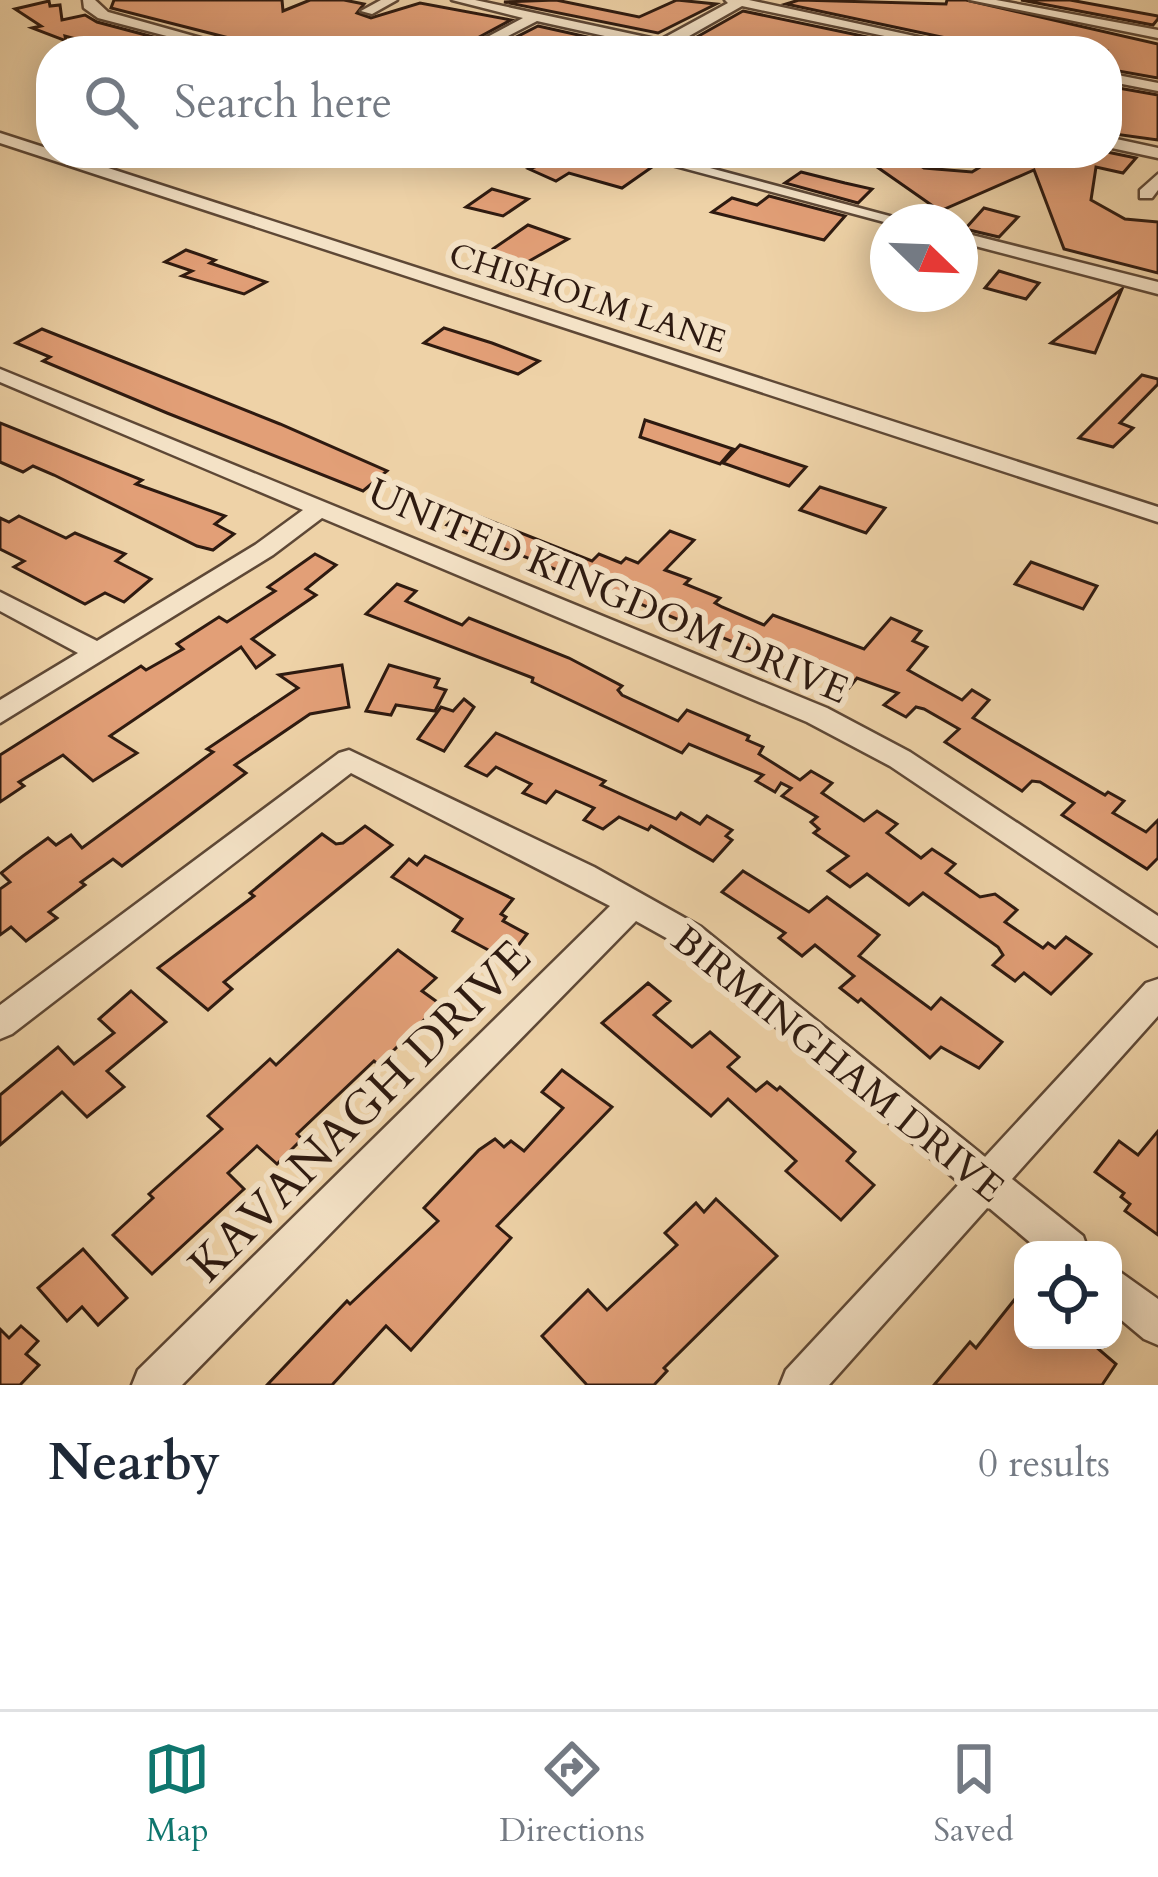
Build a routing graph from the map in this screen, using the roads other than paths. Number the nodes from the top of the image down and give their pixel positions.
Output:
1 (89, 0) edge
2 (392, 0) edge
3 (458, 0) edge
4 (737, 0) edge
5 (976, 0) edge
6 (368, 10) dead end
7 (536, 17) junction
8 (1158, 34) edge
9 (184, 36) edge
10 (498, 36) edge
11 (610, 36) edge
12 (677, 36) edge
13 (906, 36) edge
14 (1122, 80) edge
15 (1158, 87) edge
16 (0, 138) edge
17 (1122, 145) edge
18 (36, 150) edge
19 (1158, 153) edge
20 (92, 168) edge
21 (693, 168) edge
22 (870, 214) edge
23 (978, 242) edge
24 (1158, 288) edge
25 (0, 375) edge
26 (318, 510) junction
27 (1158, 515) edge
28 (0, 600) edge
29 (98, 652) junction
30 (0, 713) edge
31 (634, 903) junction
32 (1158, 933) edge
33 (1158, 993) edge
34 (1, 1022) edge
35 (988, 1183) junction
36 (1058, 1241) edge
37 (1122, 1294) edge
38 (1158, 1324) edge
39 (153, 1385) edge
40 (801, 1385) edge

1 - 9 street
2 - 6 street
3 - 7 street
4 - 12 street
4 - 13 street
5 - 8 street
7 - 10 street
7 - 11 street
14 - 15 street
16 - 18 street, CHISHOLM LANE
17 - 19 street
20 - 27 street, CHISHOLM LANE
21 - 22 street
23 - 24 street
25 - 26 street, UNITED KINGDOM DRIVE
26 - 29 street
26 - 32 street, UNITED KINGDOM DRIVE
28 - 29 street
29 - 30 street
31 - 34 street, BIRMINGHAM DRIVE
31 - 35 street, BIRMINGHAM DRIVE
31 - 39 street, KAVANAGH DRIVE
33 - 35 street
35 - 36 street, BIRMINGHAM DRIVE
35 - 40 street
37 - 38 street

